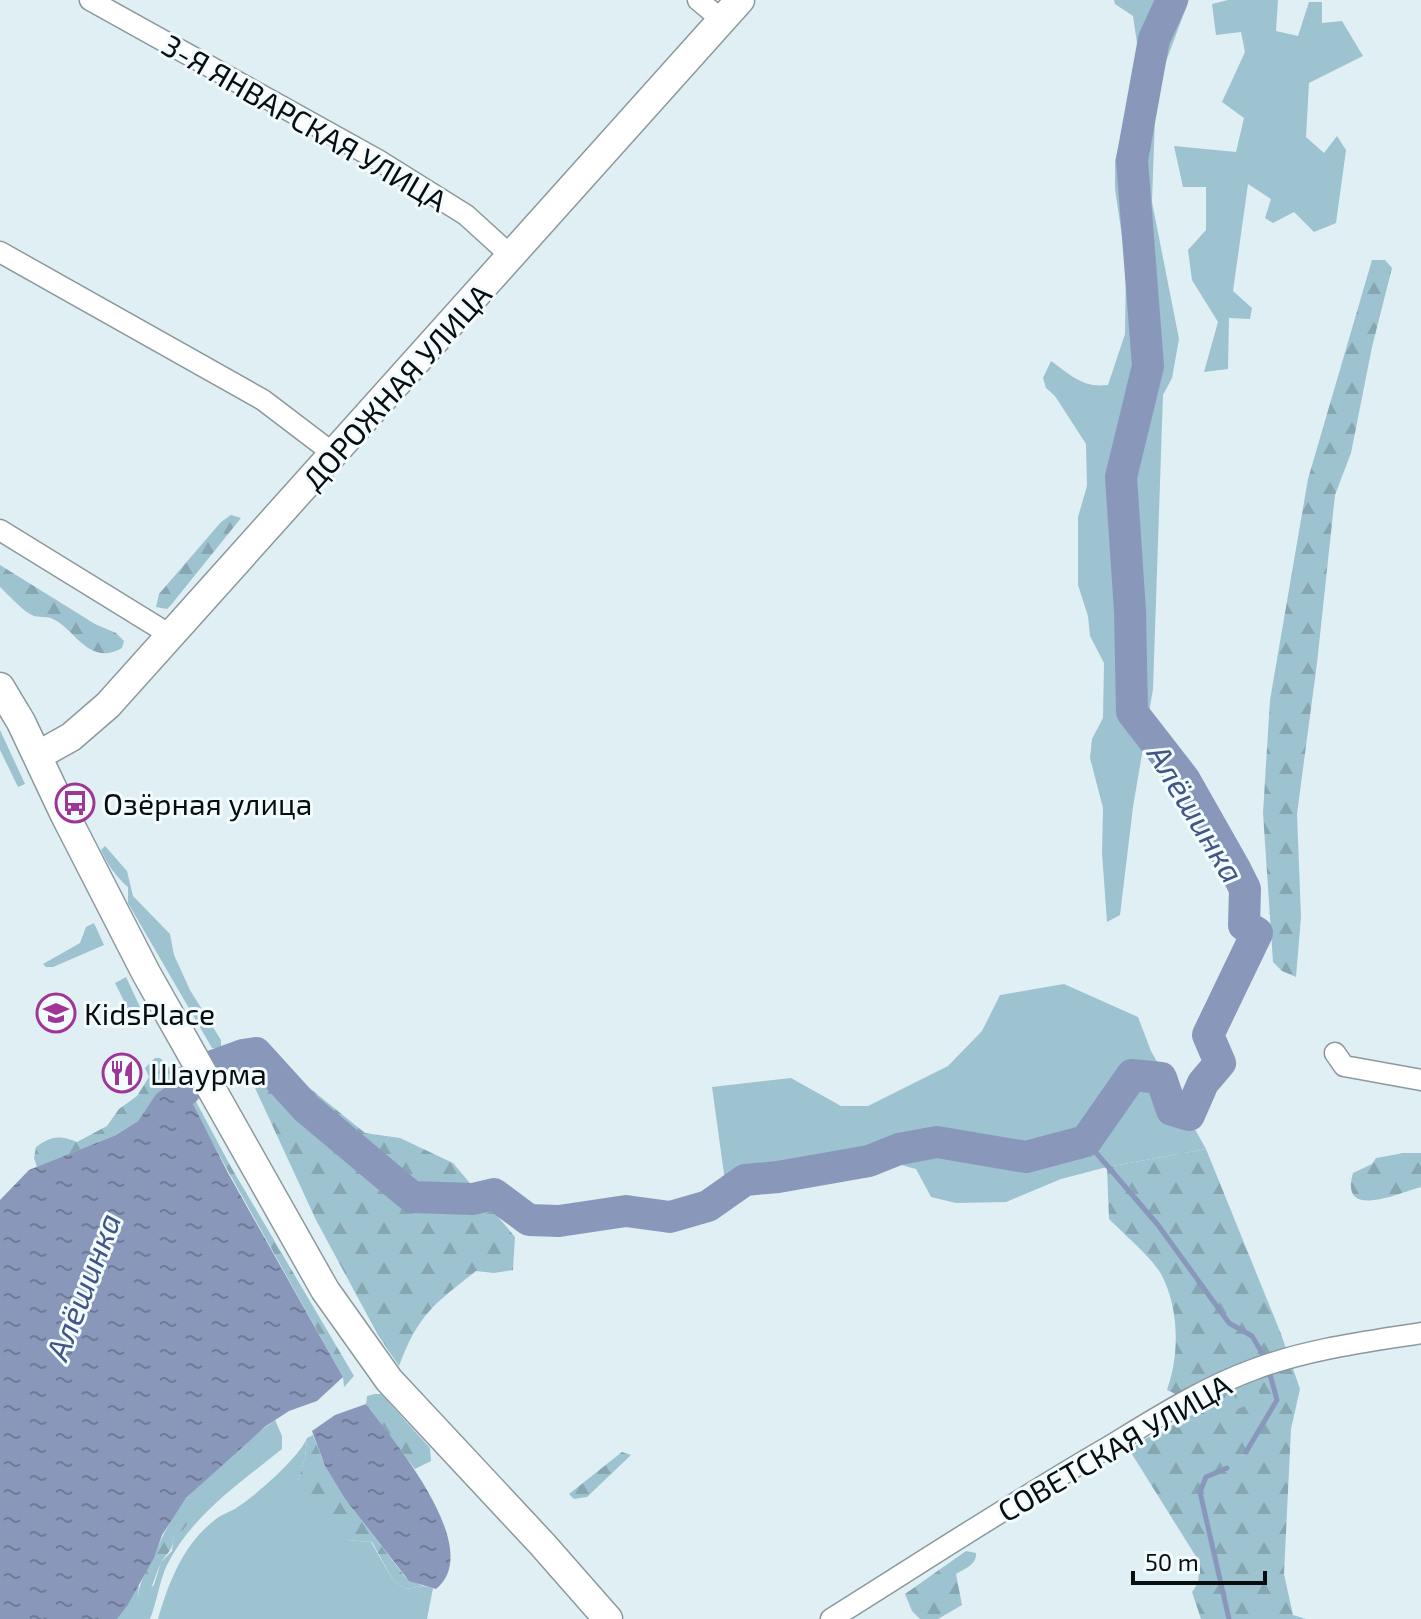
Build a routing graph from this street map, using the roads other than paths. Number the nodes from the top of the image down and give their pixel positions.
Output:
1 (90, 0) edge
2 (698, 0) edge
3 (731, 10) edge
4 (0, 252) edge
5 (511, 256) junction
6 (334, 454) junction
7 (0, 530) edge
8 (172, 636) junction
9 (0, 687) edge
10 (37, 756) junction
11 (1335, 1053) dead end
12 (1421, 1080) edge
13 (1421, 1333) edge
14 (608, 1619) edge
15 (831, 1619) edge

1 - 5 street, 3-Я ЯНВАРСКАЯ УЛИЦА
2 - 3 street
3 - 5 main road, ДОРОЖНАЯ УЛИЦА
4 - 6 street
5 - 6 main road, ДОРОЖНАЯ УЛИЦА
6 - 8 main road, ДОРОЖНАЯ УЛИЦА
7 - 8 street
8 - 10 main road, ДОРОЖНАЯ УЛИЦА
9 - 10 main road
10 - 14 main road
11 - 12 street
13 - 15 street, СОВЕТСКАЯ УЛИЦА

